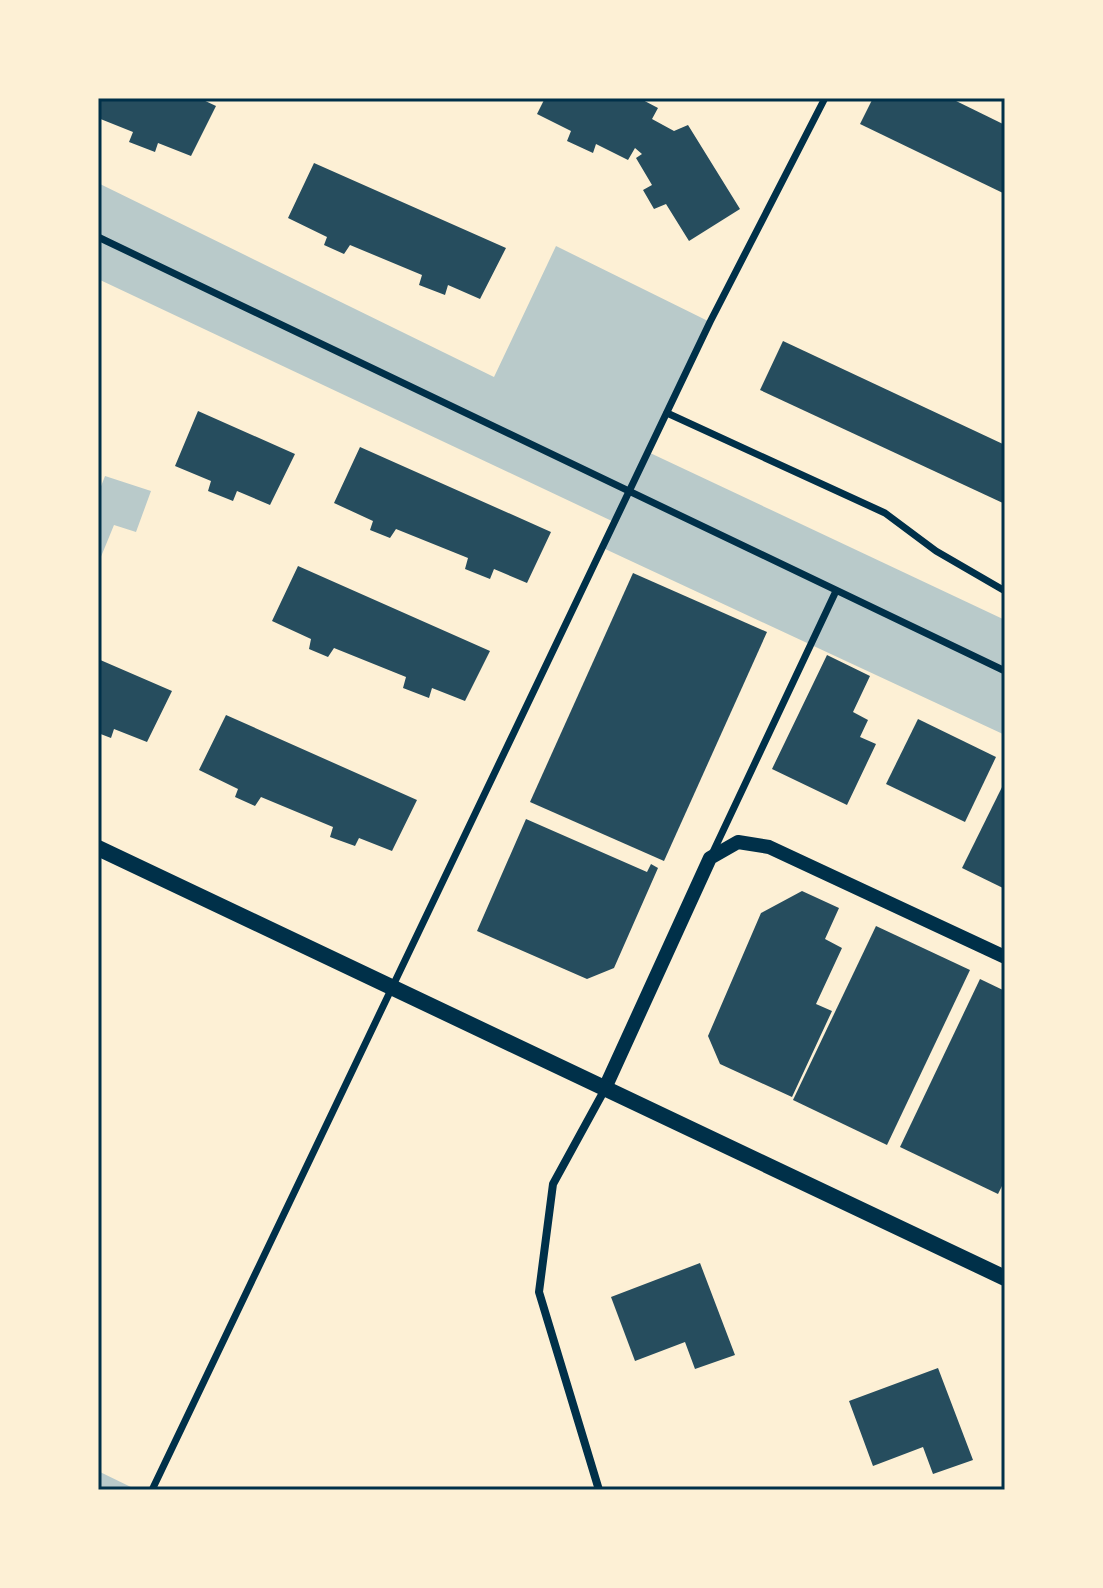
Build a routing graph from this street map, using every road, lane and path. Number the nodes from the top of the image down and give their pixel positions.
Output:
1 (825, 98) edge
2 (98, 237) edge
3 (667, 413) junction
4 (836, 591) junction
5 (1005, 591) edge
6 (1005, 671) edge
7 (98, 848) edge
8 (710, 858) junction
9 (1005, 957) edge
10 (390, 986) junction
11 (605, 1088) junction
12 (1005, 1278) edge
13 (152, 1490) edge
14 (599, 1490) edge

1 - 3 street
2 - 4 street
3 - 5 street
3 - 10 street
4 - 6 street
4 - 8 street
7 - 10 main road
8 - 9 street
8 - 11 street
10 - 11 main road
10 - 13 street
11 - 12 main road
11 - 14 street

